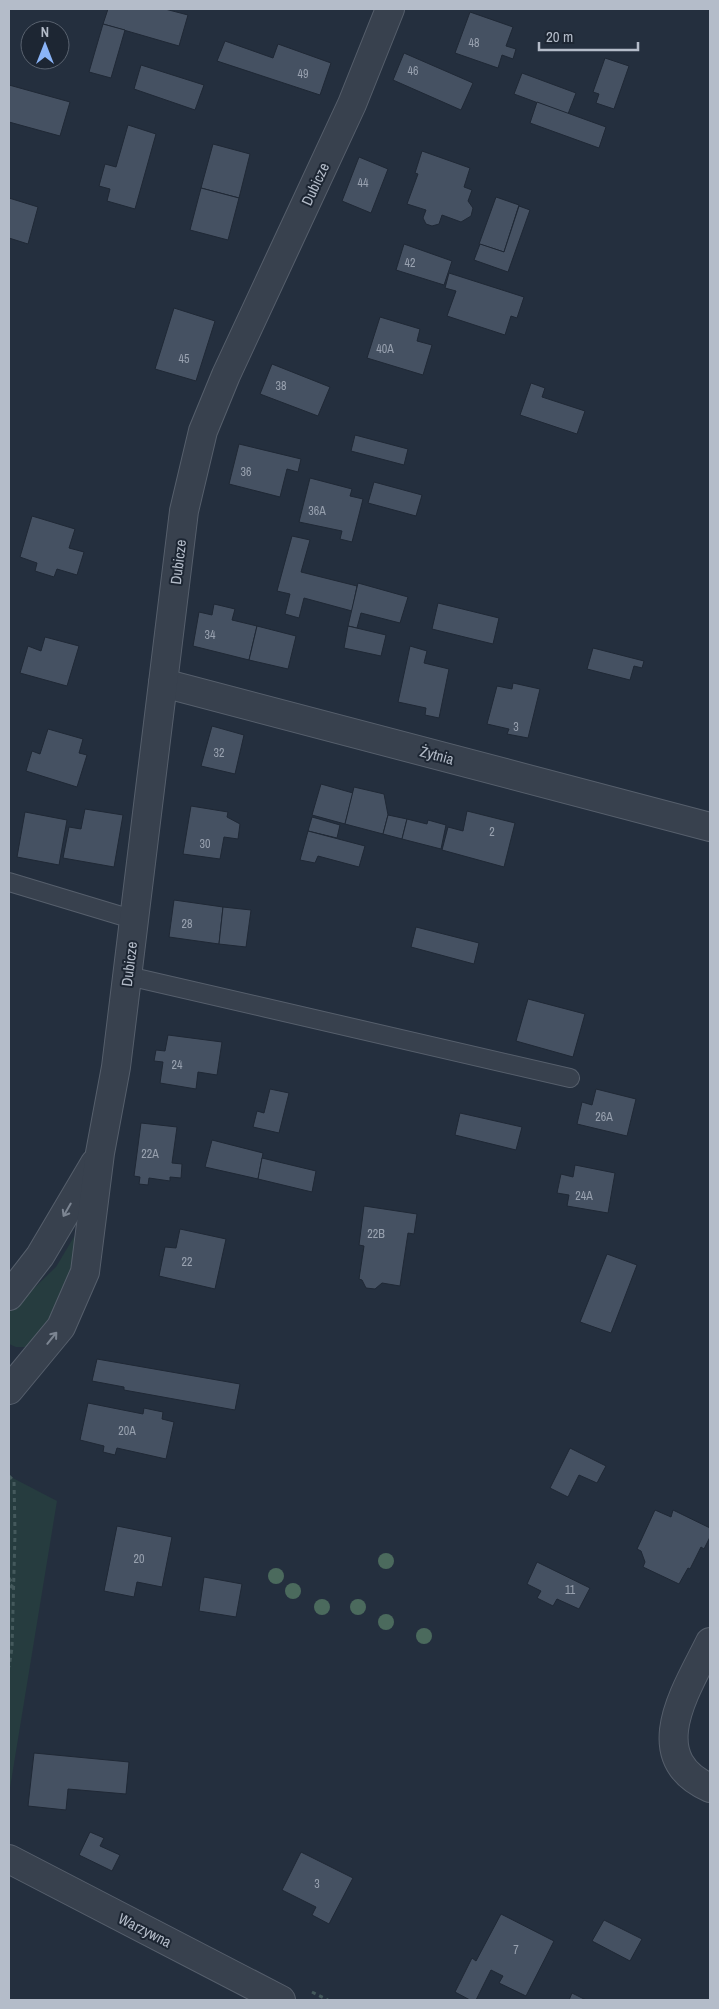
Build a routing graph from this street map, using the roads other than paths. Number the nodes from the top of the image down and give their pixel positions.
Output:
1 (390, 9) edge
2 (163, 683) junction
3 (710, 827) edge
4 (9, 882) edge
5 (134, 920) junction
6 (128, 976) junction
7 (570, 1078) dead end
8 (100, 1153) junction
9 (9, 1296) edge
10 (13, 1378) edge
11 (710, 1642) edge
12 (710, 1788) edge
13 (9, 1859) edge
14 (281, 2000) edge

1 - 2 street, Dubicze
2 - 3 street, Żytnia
2 - 5 street, Dubicze
4 - 5 lane
5 - 6 street, Dubicze
6 - 7 lane
6 - 8 street, Dubicze
8 -> 9 street, Dubicze
10 -> 8 street, Dubicze
11 - 12 street
13 - 14 street, Warzywna

